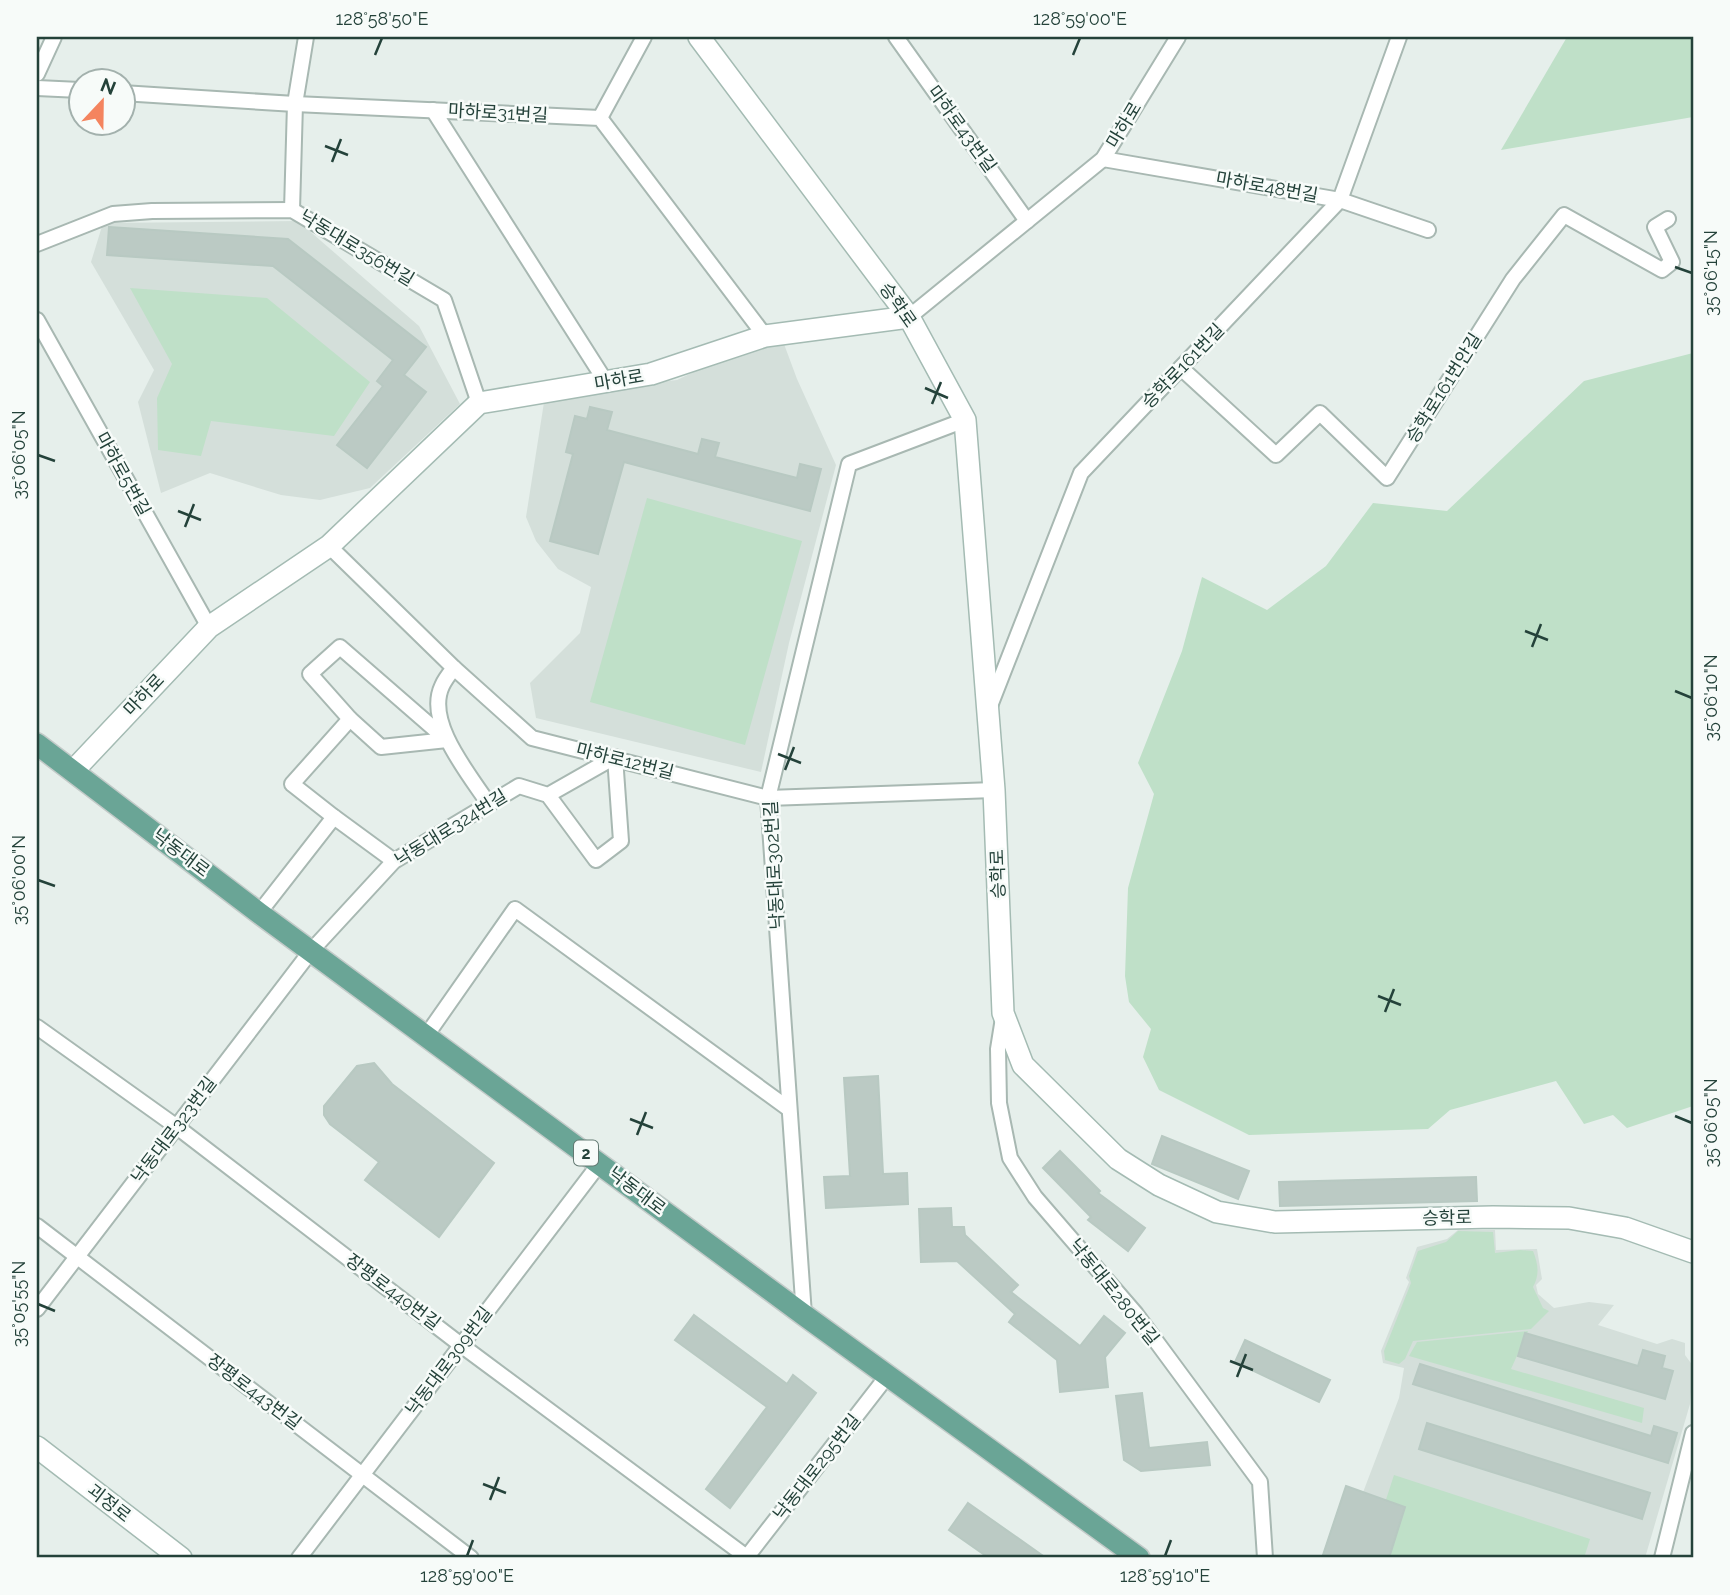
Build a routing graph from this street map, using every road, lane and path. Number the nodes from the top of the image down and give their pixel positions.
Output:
1 (54, 37) edge
2 (306, 37) edge
3 (645, 37) edge
4 (699, 37) edge
5 (896, 37) edge
6 (1178, 37) edge
7 (1399, 37) edge
8 (37, 74) edge
9 (37, 88) edge
10 (66, 89) edge
11 (136, 94) edge
12 (295, 104) junction
13 (433, 110) junction
14 (600, 118) junction
15 (1103, 159) junction
16 (1340, 200) junction
17 (292, 210) junction
18 (1668, 219) dead end
19 (1027, 221) junction
20 (1428, 230) dead end
21 (37, 244) edge
22 (909, 317) junction
23 (37, 320) edge
24 (765, 337) junction
25 (1181, 368) junction
26 (606, 382) junction
27 (479, 403) junction
28 (965, 420) junction
29 (329, 546) junction
30 (209, 627) junction
31 (454, 668) junction
32 (988, 710) junction
33 (350, 719) junction
34 (447, 740) junction
35 (37, 744) edge
36 (615, 757) junction
37 (74, 771) junction
38 (994, 790) junction
39 (548, 795) junction
40 (768, 798) junction
41 (488, 803) junction
42 (334, 817) junction
43 (394, 861) junction
44 (259, 913) junction
45 (311, 951) junction
46 (1003, 1013) junction
47 (37, 1027) edge
48 (426, 1036) junction
49 (789, 1109) junction
50 (177, 1127) junction
51 (600, 1163) junction
52 (37, 1226) edge
53 (1693, 1252) edge
54 (77, 1257) junction
55 (37, 1309) edge
56 (804, 1315) junction
57 (461, 1345) junction
58 (888, 1375) junction
59 (1693, 1433) edge
60 (37, 1447) edge
61 (362, 1475) junction
62 (1678, 1496) junction
63 (1693, 1499) edge
64 (181, 1558) edge
65 (299, 1558) edge
66 (471, 1558) edge
67 (747, 1558) edge
68 (1139, 1558) edge
69 (1265, 1558) edge
70 (1662, 1558) edge

1 - 8 street
2 - 12 street
3 - 14 street
4 - 22 street, 승학로
5 - 19 street, 마하로43번길
6 - 15 street, 마하로
7 - 16 street, 승학로161번길
9 - 10 street
11 - 12 street, 마하로31번길
12 - 13 street, 마하로31번길
12 - 17 street
13 - 14 street, 마하로31번길
13 - 26 street
14 - 24 street
15 - 16 street, 마하로48번길
15 - 19 street, 마하로
16 - 20 street, 마하로48번길
16 - 25 street, 승학로161번길
17 - 21 street, 낙동대로356번길
17 - 27 street, 낙동대로356번길
18 - 25 street, 승학로161번안길
19 - 22 street, 마하로
22 - 24 street, 마하로
22 - 28 street, 승학로
23 - 30 street, 마하로5번길
24 - 26 street, 마하로
25 - 32 street, 승학로161번길
26 - 27 street, 마하로
27 - 29 street, 마하로
28 - 32 street, 승학로
28 - 40 street, 낙동대로302번길
29 - 30 street, 마하로
29 - 31 street, 마하로12번길
30 - 37 street, 마하로
31 - 34 street
31 - 36 street, 마하로12번길
32 - 38 street, 승학로
33 - 34 street
33 - 34 street
33 - 42 street
34 - 41 street
35 - 37 main road, 낙동대로 / 2
36 - 39 street
36 - 39 street
36 - 40 street, 마하로12번길
37 - 44 main road, 낙동대로 / 2
38 - 40 street, 마하로12번길
38 - 46 street, 승학로
39 - 41 street, 낙동대로324번길
40 - 49 street, 낙동대로302번길
41 - 43 street, 낙동대로324번길
42 - 43 street
42 - 44 street
43 - 45 street, 낙동대로324번길
44 - 45 main road, 낙동대로 / 2
45 - 48 main road, 낙동대로 / 2
45 - 50 street, 낙동대로323번길
46 - 53 street, 승학로
46 - 69 street, 낙동대로280번길
47 - 50 street, 장평로449번길
48 - 49 street
48 - 51 main road, 낙동대로 / 2
49 - 56 street, 낙동대로302번길
50 - 54 street, 낙동대로323번길
50 - 57 street, 장평로449번길
51 - 56 main road, 낙동대로 / 2
51 - 57 street, 낙동대로309번길
52 - 54 street, 장평로443번길
54 - 55 street, 낙동대로323번길
54 - 61 street, 장평로443번길
56 - 58 main road, 낙동대로 / 2
57 - 61 street, 낙동대로309번길
57 - 67 street, 장평로449번길
58 - 67 street, 낙동대로295번길
58 - 68 main road, 낙동대로 / 2
59 - 62 street
60 - 64 street, 괴정로
61 - 65 street, 낙동대로309번길
61 - 66 street, 장평로443번길
62 - 63 street
62 - 70 street

